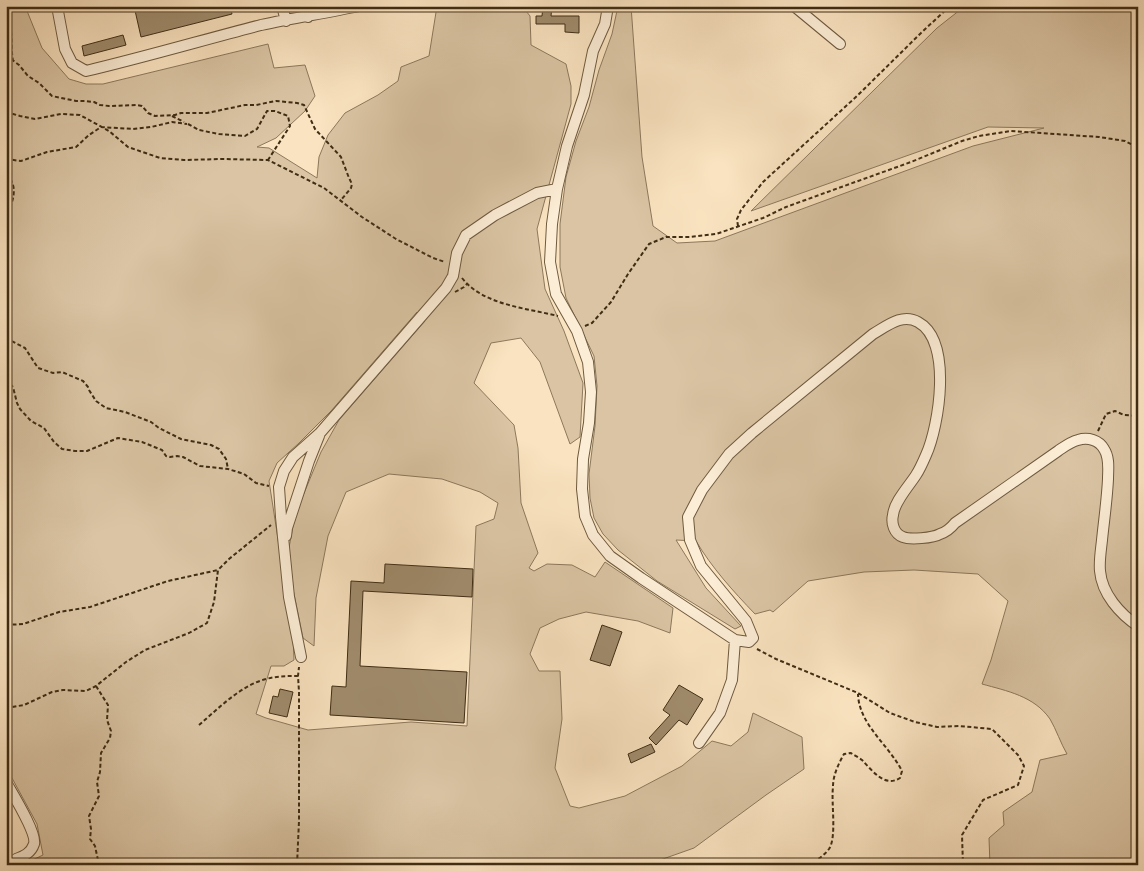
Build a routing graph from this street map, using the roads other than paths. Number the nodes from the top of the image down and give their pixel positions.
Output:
1 (57, 6) edge
2 (282, 6) edge
3 (359, 6) edge
4 (608, 6) edge
5 (794, 6) edge
6 (307, 11) edge
7 (286, 21) junction
8 (840, 44) dead end
9 (557, 189) junction
10 (320, 433) junction
11 (285, 550) junction
12 (1138, 626) edge
13 (735, 640) junction
14 (301, 657) road end
15 (699, 742) dead end
16 (6, 782) edge
17 (16, 859) dead end

1 - 7 street
2 - 7 street
3 - 6 street
4 - 9 street
5 - 8 street
6 - 7 street
9 - 10 street
9 - 13 street
10 - 11 street
10 - 11 street
11 - 14 street
12 - 13 street
13 - 15 street
16 - 17 street

